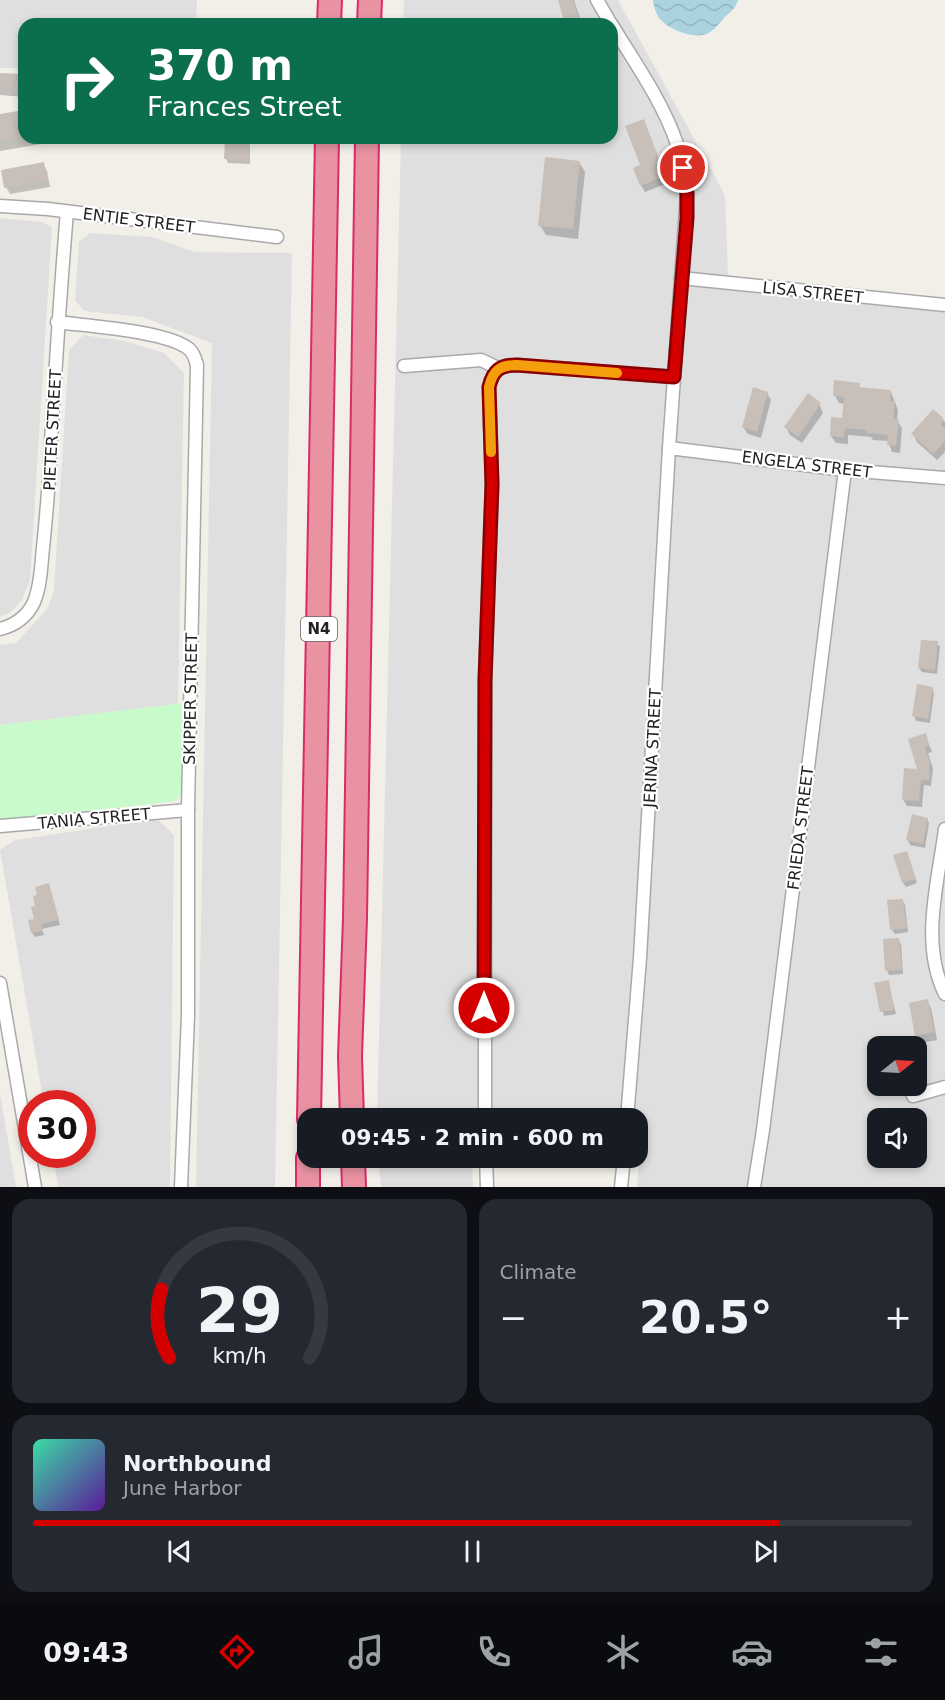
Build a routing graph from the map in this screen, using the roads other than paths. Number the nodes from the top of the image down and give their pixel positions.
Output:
1 (330, 0) edge
2 (370, 0) edge
3 (597, 0) edge
4 (329, 18) edge
5 (369, 18) edge
6 (608, 18) edge
7 (618, 35) edge
8 (327, 144) edge
9 (367, 144) edge
10 (0, 206) edge
11 (67, 212) junction
12 (277, 237) dead end
13 (681, 278) junction
14 (945, 305) edge
15 (57, 322) junction
16 (404, 366) dead end
17 (498, 368) junction
18 (674, 377) junction
19 (669, 448) junction
20 (845, 470) junction
21 (945, 478) edge
22 (0, 629) edge
23 (188, 810) junction
24 (0, 826) edge
25 (945, 829) edge
26 (0, 983) edge
27 (945, 994) edge
28 (4, 1031) edge
29 (945, 1087) edge
30 (927, 1092) edge
31 (309, 1108) edge
32 (352, 1108) edge
33 (485, 1108) edge
34 (628, 1108) edge
35 (308, 1168) edge
36 (353, 1168) edge
37 (486, 1168) edge
38 (623, 1168) edge
39 (35, 1187) edge
40 (181, 1187) edge
41 (308, 1187) edge
42 (354, 1187) edge
43 (487, 1187) edge
44 (621, 1187) edge
45 (754, 1187) edge

1 - 4 highway
2 - 5 highway
3 - 6 street, JERINA STREET
7 - 13 street, JERINA STREET
8 - 31 highway, N4
9 - 32 highway, N4
10 - 11 street, ENTIE STREET
11 - 12 street, ENTIE STREET
11 - 15 street, PIETER STREET
13 - 14 street, LISA STREET
13 - 18 street, JERINA STREET
15 - 22 street, PIETER STREET
15 - 23 street, SKIPPER STREET
16 - 17 street
17 - 18 street
17 - 33 street
18 - 19 street, JERINA STREET
19 - 20 street, ENGELA STREET
19 - 34 street, JERINA STREET
20 - 21 street, ENGELA STREET
20 - 45 street, FRIEDA STREET
23 - 24 street, TANIA STREET
23 - 40 street, SKIPPER STREET
25 - 27 street
26 - 28 street
28 - 39 street
29 - 30 street
35 - 41 highway
36 - 42 highway
37 - 43 street
38 - 44 street

